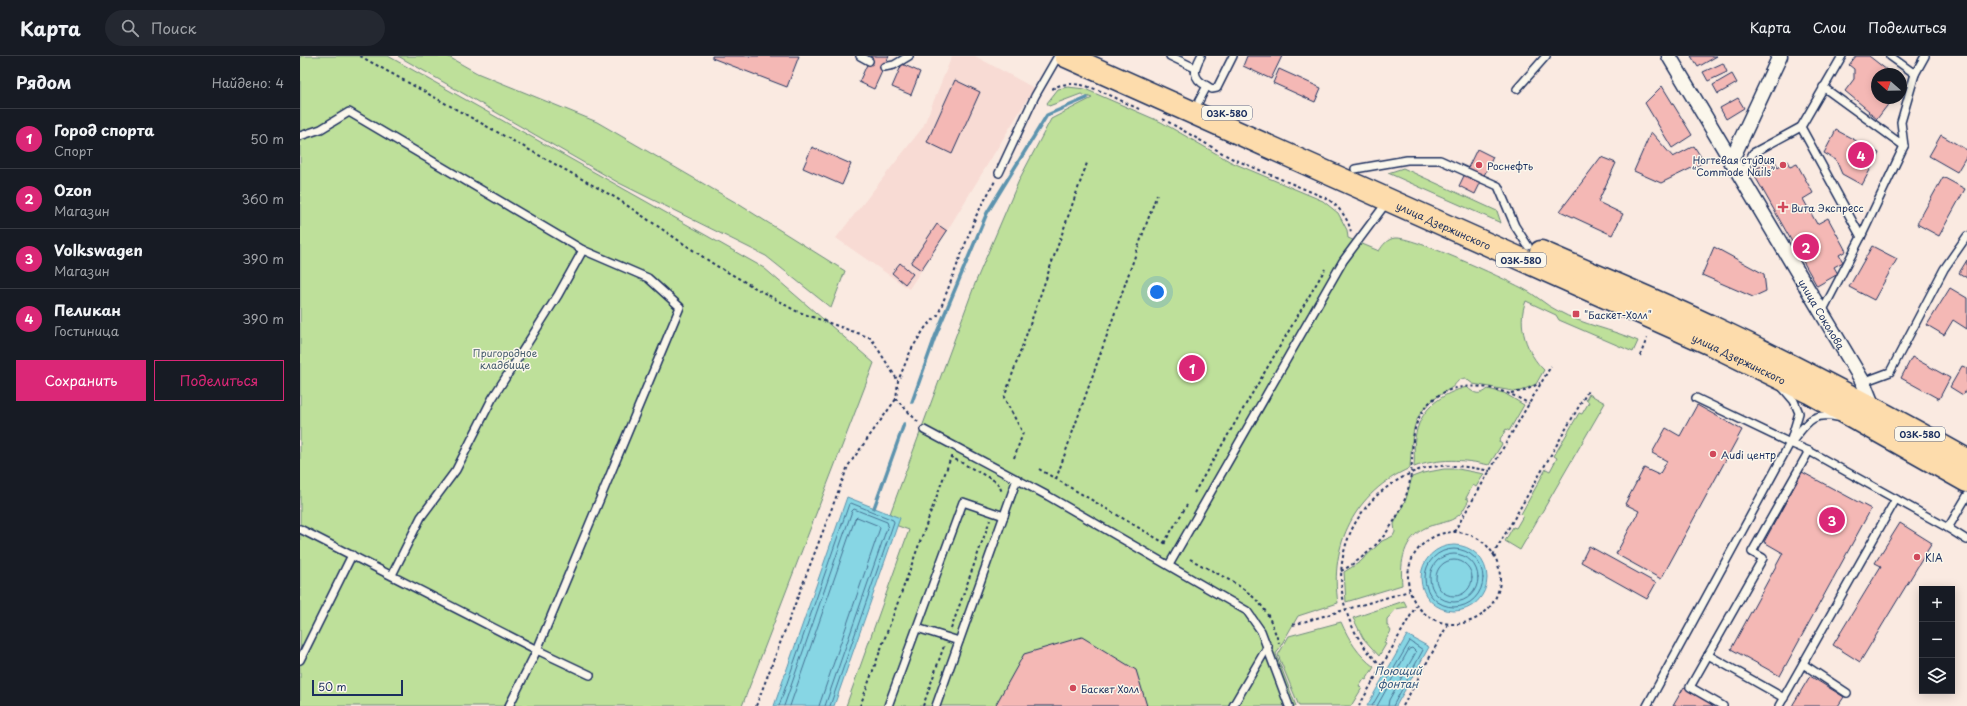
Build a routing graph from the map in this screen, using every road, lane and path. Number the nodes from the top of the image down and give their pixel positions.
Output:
1 (360, 56) edge
2 (860, 56) edge
3 (908, 56) edge
4 (1058, 56) edge
5 (1066, 56) edge
6 (1100, 56) edge
7 (1170, 56) edge
8 (1201, 56) edge
9 (1233, 56) edge
10 (1545, 56) edge
11 (1670, 56) edge
12 (1780, 56) edge
13 (1842, 56) edge
14 (1890, 56) edge
15 (1925, 56) edge
16 (869, 61) dead end
17 (884, 67) dead end
18 (1195, 68) junction
19 (1915, 74) junction
20 (1823, 88) junction
21 (1052, 89) dead end
22 (1517, 89) dead end
23 (1203, 93) junction
24 (1146, 111) dead end
25 (1160, 118) dead end
26 (1801, 127) junction
27 (300, 136) edge
28 (1904, 146) junction
29 (1731, 161) junction
30 (1087, 163) dead end
31 (1355, 169) junction
32 (999, 173) joint
33 (1741, 176) junction
34 (1157, 194) dead end
35 (1393, 194) junction
36 (1967, 236) edge
37 (1351, 237) dead end
38 (1862, 237) junction
39 (1528, 246) junction
40 (583, 250) junction
41 (1325, 269) dead end
42 (1822, 312) junction
43 (1647, 338) dead end
44 (1640, 356) dead end
45 (1750, 363) junction
46 (1551, 366) dead end
47 (1542, 380) junction
48 (898, 381) junction
49 (1863, 382) junction
50 (1589, 389) dead end
51 (1508, 393) junction
52 (1696, 398) dead end
53 (896, 399) junction
54 (1529, 404) junction
55 (1871, 416) junction
56 (924, 430) joint
57 (1790, 443) junction
58 (1809, 451) junction
59 (1014, 458) dead end
60 (1967, 460) edge
61 (1039, 469) dead end
62 (1490, 470) junction
63 (1411, 474) junction
64 (1018, 479) junction
65 (1056, 479) junction
66 (1967, 481) edge
67 (1194, 493) dead end
68 (1967, 496) edge
69 (1896, 499) junction
70 (1187, 505) dead end
71 (993, 512) junction
72 (1004, 516) junction
73 (1948, 528) junction
74 (300, 529) edge
75 (1454, 532) junction
76 (1967, 540) edge
77 (1164, 543) junction
78 (1168, 545) dead end
79 (1493, 555) junction
80 (352, 556) junction
81 (1190, 559) dead end
82 (1169, 565) junction
83 (1341, 571) junction
84 (392, 575) junction
85 (1409, 591) junction
86 (1417, 606) junction
87 (1346, 610) junction
88 (1448, 624) junction
89 (1293, 625) dead end
90 (917, 628) junction
91 (947, 638) junction
92 (959, 641) junction
93 (1279, 643) dead end
94 (1268, 646) junction
95 (537, 650) junction
96 (1708, 655) junction
97 (300, 660) edge
98 (1803, 664) junction
99 (1382, 666) junction
100 (590, 675) dead end
101 (1847, 693) dead end
102 (1784, 698) junction
103 (509, 706) edge
104 (756, 706) edge
105 (860, 706) edge
106 (888, 706) edge
107 (922, 706) edge
108 (936, 706) edge
109 (1233, 706) edge
110 (1289, 706) edge
111 (1359, 706) edge
112 (1404, 706) edge
113 (1647, 706) edge
114 (1723, 706) edge
115 (1779, 706) edge

1 - 48 path
2 - 16 lane
3 - 17 lane
4 - 32 lane
5 - 35 main road, улица Дзержинского / 03К-580
6 - 23 main road, улица Дзержинского / 03К-580
7 - 18 lane
8 - 18 lane
9 - 23 lane
10 - 22 lane
11 - 29 street, улица Соколова
12 - 29 street
13 - 20 lane
14 - 19 lane
15 - 19 lane
18 - 23 lane
19 - 28 lane
20 - 26 lane
20 - 28 lane
21 - 24 path
23 - 31 main road, улица Дзержинского / 03К-580
25 - 37 path
26 - 33 lane
26 - 38 lane
27 - 40 lane
28 - 38 lane
29 - 33 street, улица Соколова
30 - 59 path
31 - 35 main road, улица Дзержинского / 03К-580
31 - 39 lane
32 - 48 path
33 - 42 street, улица Соколова
34 - 65 path
35 - 39 main road, улица Дзержинского / 03К-580
35 - 45 main road, улица Дзержинского / 03К-580
35 - 82 lane
36 - 49 lane
38 - 42 lane
39 - 55 main road, улица Дзержинского / 03К-580
40 - 84 lane
40 - 95 lane
41 - 67 path
42 - 49 street, улица Соколова
43 - 44 path
45 - 55 main road, улица Дзержинского / 03К-580
45 - 57 lane
46 - 47 path
47 - 51 path
47 - 54 path
48 - 53 path
49 - 55 street, улица Соколова
50 - 79 path
51 - 54 path
51 - 63 path
52 - 57 lane
53 - 56 path
53 - 104 path
54 - 62 path
55 - 57 lane
55 - 60 main road, улица Дзержинского / 03К-580
55 - 66 main road, улица Дзержинского / 03К-580
56 - 64 lane
57 - 58 lane
57 - 113 lane
58 - 69 lane
58 - 96 lane
61 - 65 path
62 - 63 path
62 - 75 path
63 - 83 path
63 - 83 path
64 - 72 lane
64 - 82 lane
65 - 77 path
68 - 73 lane
69 - 73 lane
69 - 98 lane
70 - 77 path
71 - 72 lane
71 - 90 lane
71 - 91 path
71 - 105 path
72 - 92 lane
73 - 76 lane
74 - 80 lane
75 - 79 path
75 - 85 path
77 - 78 path
79 - 88 path
80 - 84 lane
80 - 97 lane
81 - 93 path
82 - 94 lane
83 - 87 path
84 - 95 lane
85 - 86 path
85 - 87 path
86 - 88 path
86 - 99 path
87 - 89 path
87 - 99 path
88 - 112 path
90 - 91 lane
90 - 106 lane
91 - 92 lane
91 - 107 path
92 - 108 lane
94 - 109 lane
94 - 110 lane
95 - 100 lane
95 - 103 lane
96 - 102 lane
96 - 114 lane
98 - 101 lane
98 - 102 lane
99 - 111 path
102 - 115 lane

